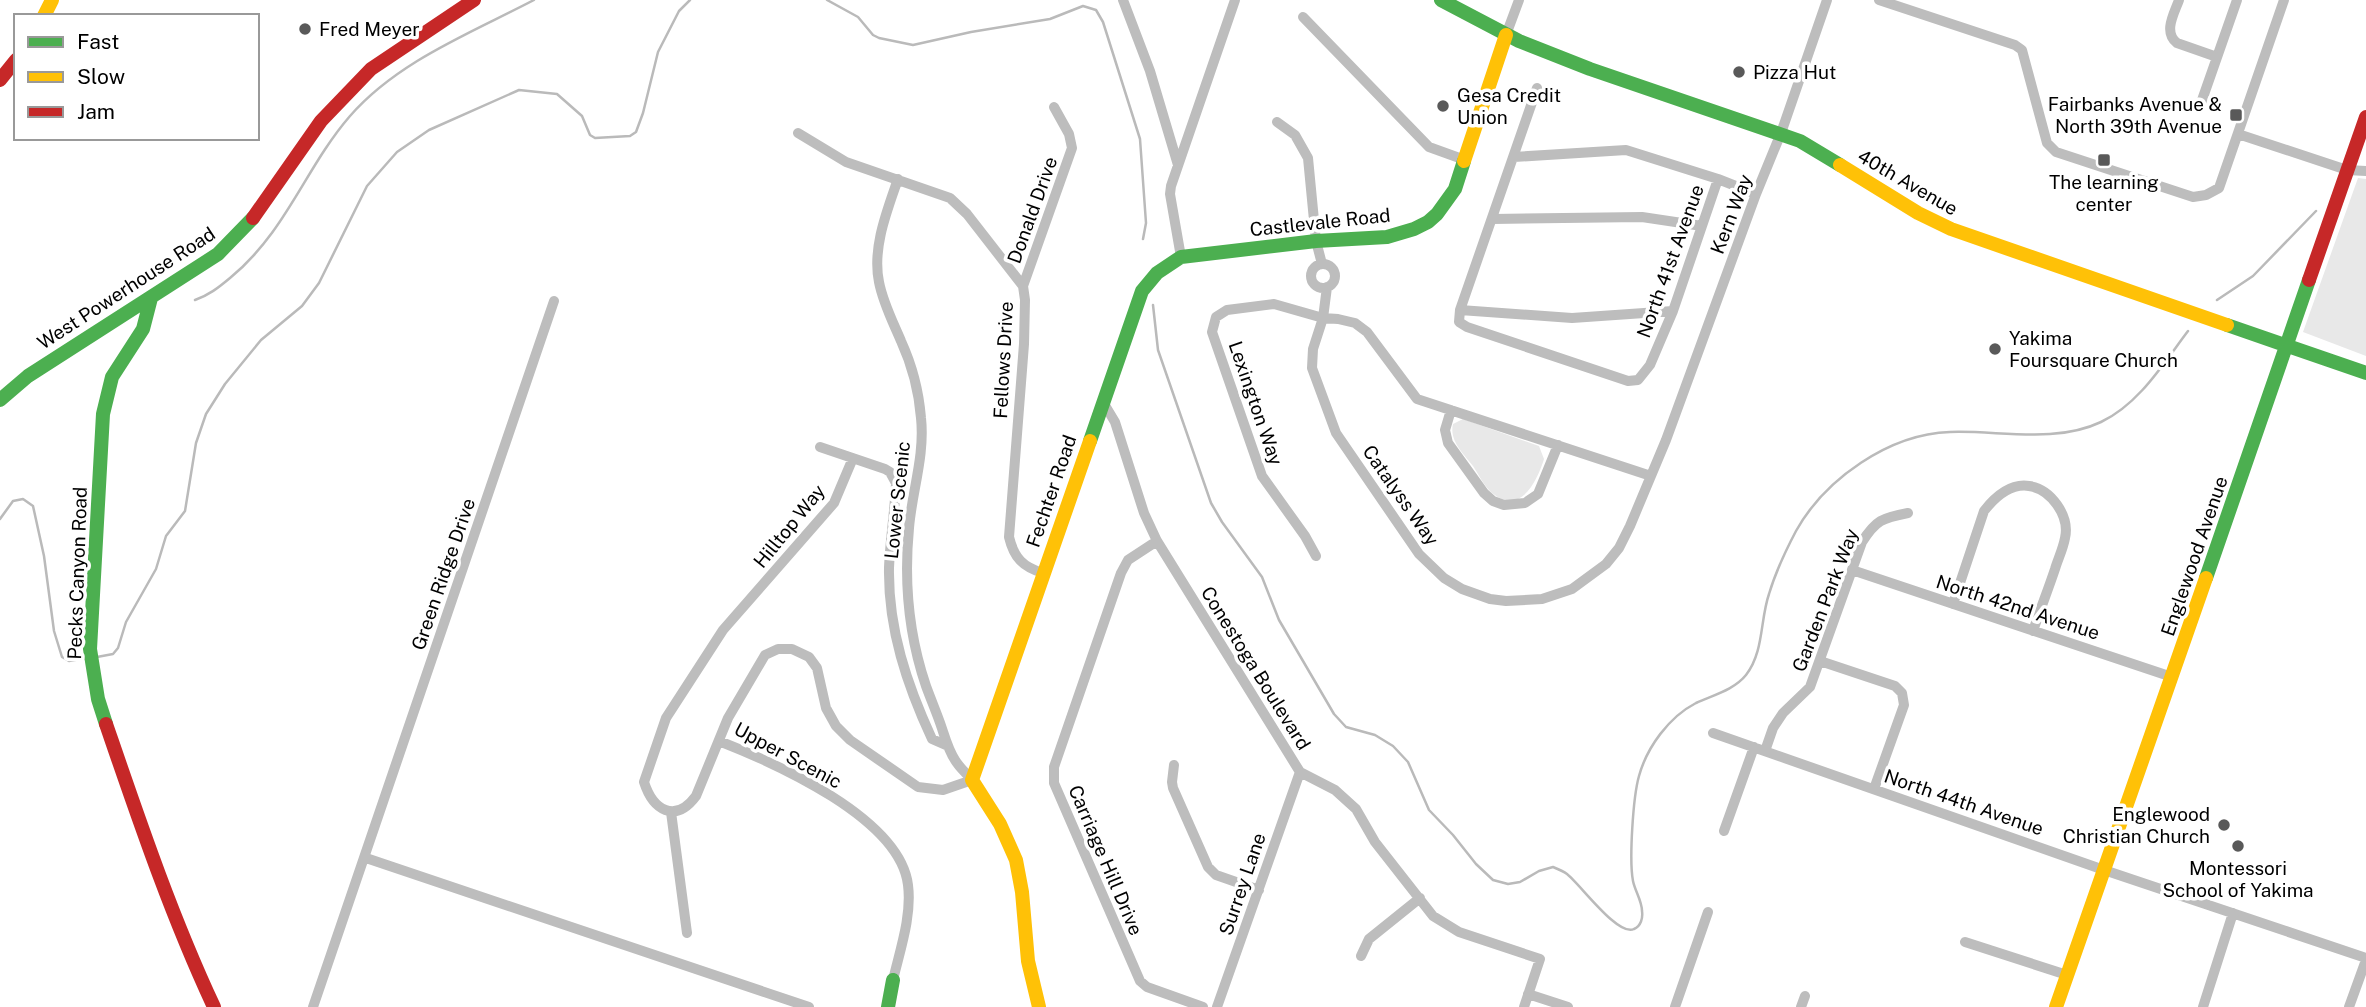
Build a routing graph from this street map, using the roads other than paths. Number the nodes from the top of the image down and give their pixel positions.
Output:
1 (474, 0) edge
2 (1123, 0) edge
3 (1235, 0) edge
4 (1441, 0) edge
5 (1519, 0) edge
6 (1827, 0) edge
7 (1879, 0) edge
8 (2179, 0) edge
9 (2237, 0) edge
10 (2284, 0) edge
11 (1303, 17) dead end
12 (1506, 35) junction
13 (2217, 57) junction
14 (14, 62) edge
15 (0, 80) edge
16 (1537, 88) dead end
17 (2201, 103) dead end
18 (1054, 107) dead end
19 (2366, 117) edge
20 (1277, 122) dead end
21 (798, 133) dead end
22 (1781, 133) junction
23 (2238, 134) junction
24 (1514, 157) junction
25 (1465, 160) junction
26 (1178, 165) junction
27 (2347, 170) junction
28 (2366, 171) edge
29 (898, 179) junction
30 (1718, 179) junction
31 (1756, 194) junction
32 (1493, 219) junction
33 (1702, 226) junction
34 (1316, 241) junction
35 (1181, 257) junction
36 (1322, 264) junction
37 (1023, 286) junction
38 (1327, 286) junction
39 (151, 298) junction
40 (554, 301) dead end
41 (1460, 310) junction
42 (1673, 311) junction
43 (1323, 318) junction
44 (2286, 344) junction
45 (2366, 373) edge
46 (0, 400) edge
47 (1103, 402) junction
48 (1451, 410) junction
49 (1666, 440) joint
50 (1558, 445) junction
51 (820, 447) dead end
52 (853, 458) junction
53 (1651, 476) junction
54 (1908, 513) dead end
55 (1157, 541) junction
56 (1316, 556) dead end
57 (1852, 570) junction
58 (1043, 573) junction
59 (1953, 604) junction
60 (2033, 631) junction
61 (1820, 661) junction
62 (2172, 677) junction
63 (1713, 733) dead end
64 (719, 741) junction
65 (948, 746) junction
66 (1754, 747) junction
67 (1765, 751) junction
68 (1174, 765) dead end
69 (1300, 772) junction
70 (972, 780) junction
71 (1874, 789) junction
72 (671, 812) junction
73 (1724, 831) dead end
74 (366, 858) junction
75 (2104, 870) junction
76 (1258, 890) junction
77 (1420, 898) junction
78 (1708, 912) dead end
79 (2233, 913) junction
80 (687, 933) dead end
81 (1965, 942) dead end
82 (1361, 956) dead end
83 (2366, 959) edge
84 (2067, 975) junction
85 (893, 980) joint
86 (1528, 994) junction
87 (1805, 996) dead end
88 (214, 1007) edge
89 (313, 1007) edge
90 (809, 1007) edge
91 (888, 1007) edge
92 (1039, 1007) edge
93 (1203, 1007) edge
94 (1217, 1007) edge
95 (1524, 1007) edge
96 (1568, 1007) edge
97 (1675, 1007) edge
98 (1801, 1007) edge
99 (2056, 1007) edge
100 (2203, 1007) edge
101 (2349, 1007) edge

1 - 39 main road, West Powerhouse Road
2 - 26 street
3 - 26 street
4 - 12 main road, 40th Avenue
5 - 12 street, Castlevale Road
6 - 22 street, Kern Way
7 - 23 street
8 - 13 street
9 - 13 street
10 - 23 street
11 - 25 street
12 - 22 main road, 40th Avenue
12 - 25 main road, Castlevale Road
13 - 17 street
14 - 15 main road
16 - 24 street
18 - 37 street, Donald Drive
19 - 27 main road, Englewood Avenue
20 - 34 street, Catalyss Way
21 - 29 street, Fellows Drive
22 - 31 street, Kern Way
22 - 44 main road, 40th Avenue
23 - 27 street
24 - 30 street, North 41st Avenue
24 - 32 street
25 - 34 main road, Castlevale Road
26 - 35 street
27 - 28 street
27 - 44 main road, Englewood Avenue
29 - 37 street, Fellows Drive
29 - 65 street, Lower Scenic
30 - 31 street, North 41st Avenue
30 - 33 street, North 41st Avenue
31 - 49 street, Kern Way
32 - 33 street
32 - 41 street
33 - 42 street, North 41st Avenue
34 - 35 main road, Castlevale Road
34 - 36 street, Catalyss Way
35 - 47 main road, Fechter Road
36 - 38 street, Catalyss Way
36 - 38 street, Catalyss Way
37 - 58 street, Fellows Drive
38 - 43 street, Catalyss Way
39 - 46 main road, West Powerhouse Road
39 - 88 main road, Pecks Canyon Road
40 - 74 street, Green Ridge Drive
41 - 42 street
41 - 42 street, North 41st Avenue
43 - 48 street
43 - 53 street, Catalyss Way
43 - 56 street, Lexington Way
44 - 45 main road, 40th Avenue
44 - 62 main road, Englewood Avenue
47 - 55 street, Conestoga Boulevard
47 - 58 main road, Fechter Road
48 - 50 street
48 - 50 street
49 - 53 street, Catalyss Way
50 - 53 street
51 - 52 street
52 - 65 street
52 - 72 street, Hilltop Way
54 - 57 street, Garden Park Way
55 - 69 street, Conestoga Boulevard
55 - 93 street, Carriage Hill Drive
57 - 59 street, North 42nd Avenue
57 - 61 street, Garden Park Way
58 - 70 main road, Fechter Road
59 - 60 street, North 42nd Avenue
59 - 60 street
60 - 62 street, North 42nd Avenue
61 - 67 street, Garden Park Way
61 - 71 street
62 - 75 main road, Englewood Avenue
63 - 66 street, North 44th Avenue
64 - 70 street, Upper Scenic
64 - 72 street
64 - 85 street, Upper Scenic
65 - 70 street, Lower Scenic
66 - 67 street, North 44th Avenue
66 - 73 street
67 - 71 street, North 44th Avenue
68 - 76 street
69 - 76 street, Surrey Lane
69 - 77 street, Conestoga Boulevard
70 - 92 main road
71 - 75 street, North 44th Avenue
72 - 80 street
74 - 89 street, Green Ridge Drive
74 - 90 street
75 - 79 street, North 44th Avenue
75 - 84 main road, Englewood Avenue
76 - 94 street, Surrey Lane
77 - 82 street
77 - 86 street, Conestoga Boulevard
78 - 97 street
79 - 83 street, North 44th Avenue
79 - 100 street
81 - 84 street
83 - 101 street
84 - 99 main road, Englewood Avenue
85 - 91 main road
86 - 95 street, Conestoga Boulevard
86 - 96 street
87 - 98 street

